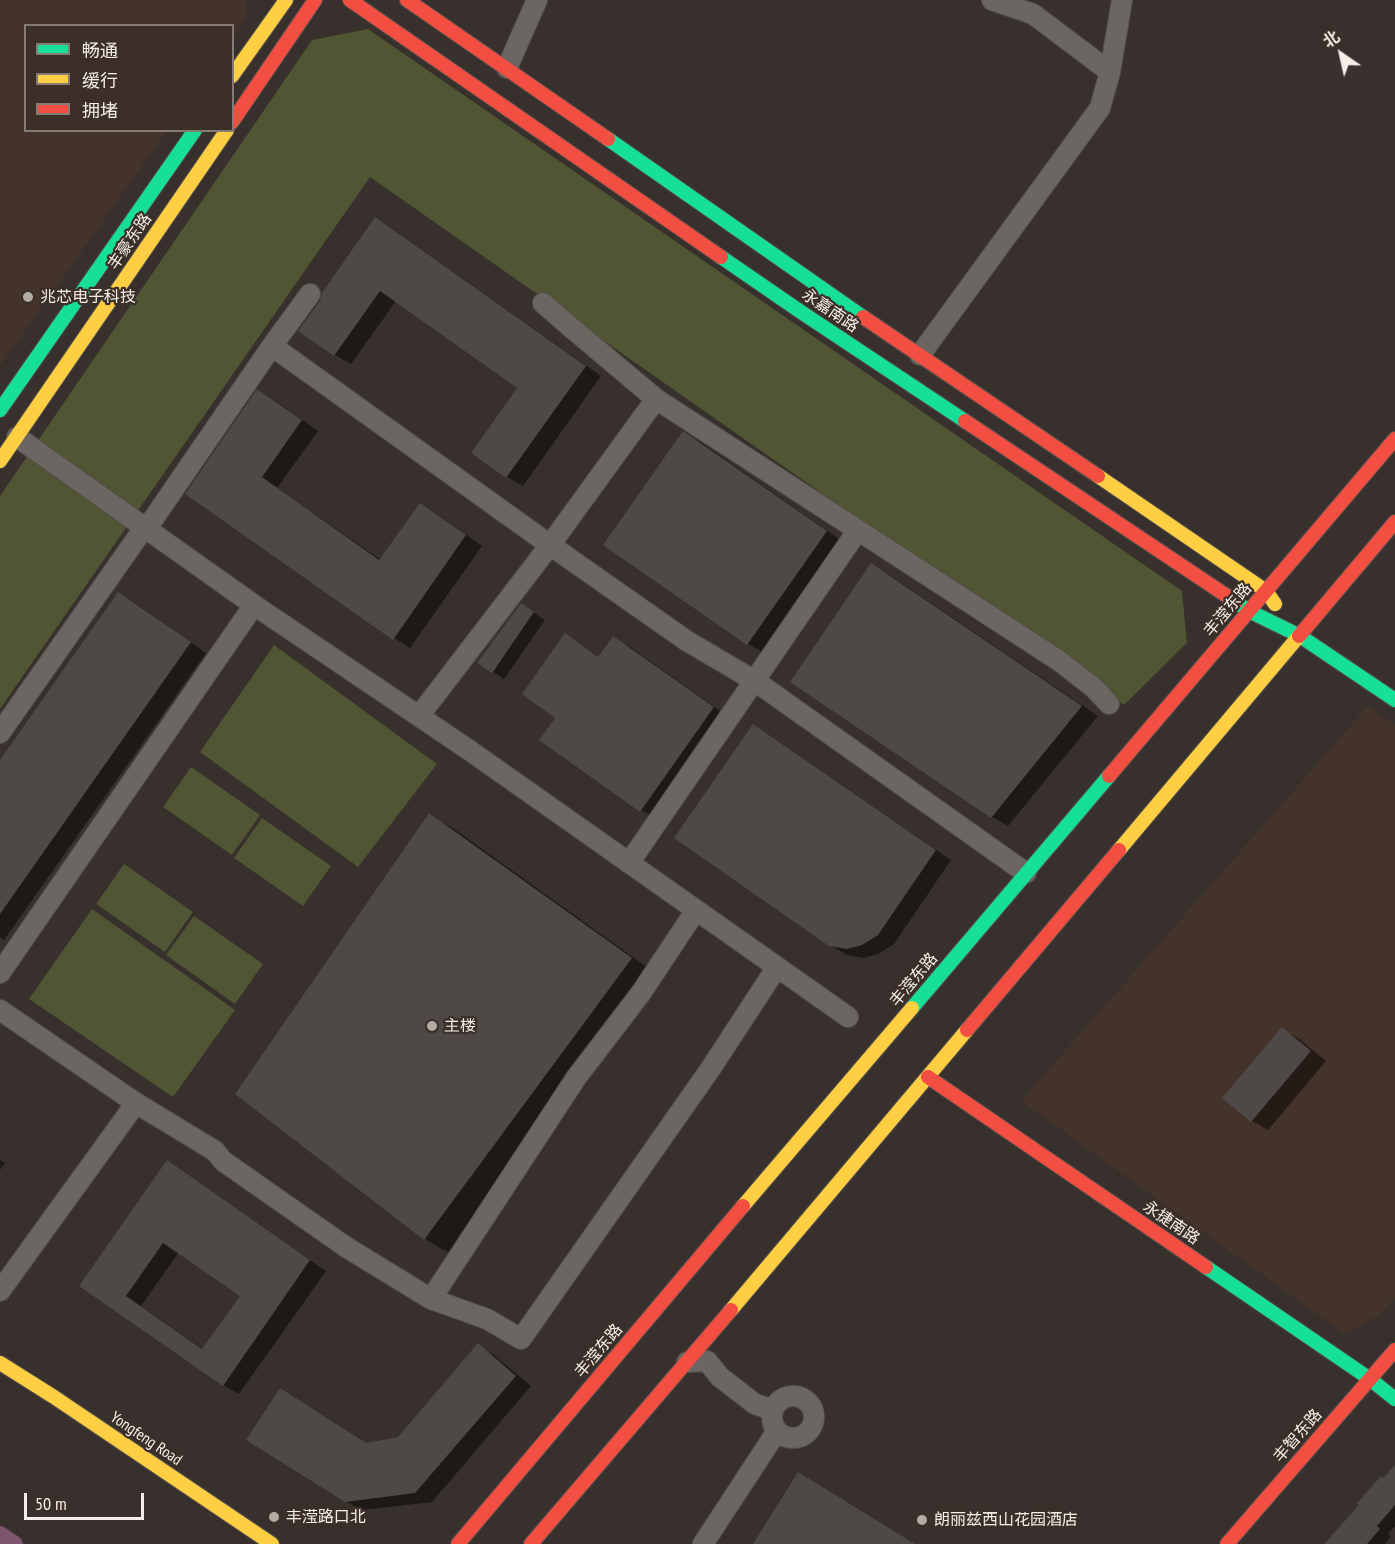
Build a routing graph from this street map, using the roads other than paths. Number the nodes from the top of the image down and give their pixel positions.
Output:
1 (285, 0) edge
2 (315, 0) edge
3 (350, 0) edge
4 (407, 0) edge
5 (537, 0) edge
6 (992, 0) edge
7 (1122, 0) edge
8 (507, 68) junction
9 (1110, 72) junction
10 (234, 73) edge
11 (234, 119) edge
12 (194, 132) edge
13 (226, 132) edge
14 (310, 294) dead end
15 (543, 303) dead end
16 (272, 346) junction
17 (920, 355) junction
18 (656, 399) junction
19 (0, 410) edge
20 (17, 437) junction
21 (1395, 439) edge
22 (0, 462) edge
23 (1395, 522) edge
24 (144, 528) junction
25 (858, 530) junction
26 (550, 545) junction
27 (1266, 591) junction
28 (254, 605) junction
29 (1249, 611) junction
30 (1300, 636) junction
31 (754, 681) junction
32 (1395, 700) edge
33 (1109, 704) dead end
34 (419, 716) junction
35 (0, 734) edge
36 (629, 863) junction
37 (1026, 873) junction
38 (696, 910) junction
39 (777, 967) junction
40 (0, 973) edge
41 (0, 1010) edge
42 (848, 1017) dead end
43 (928, 1077) junction
44 (136, 1102) junction
45 (0, 1291) edge
46 (431, 1299) junction
47 (1395, 1350) edge
48 (687, 1362) junction
49 (0, 1363) edge
50 (1370, 1379) junction
51 (1395, 1398) edge
52 (773, 1410) junction
53 (777, 1431) junction
54 (272, 1544) edge
55 (458, 1544) edge
56 (531, 1544) edge
57 (703, 1544) edge
58 (1227, 1544) edge

1 - 10 street
2 - 11 street
3 - 29 street, 永嘉南路
4 - 8 street, 永嘉南路
5 - 8 street
6 - 9 street
7 - 9 street
8 - 17 street, 永嘉南路
9 - 17 street
12 - 19 street, 丰豪东路
13 - 20 street, 丰豪东路
14 - 16 street
15 - 18 street
16 - 24 street
16 - 26 street
17 - 27 street, 永嘉南路
18 - 25 street
18 - 26 street
20 - 22 street, 丰豪东路
20 - 24 street
21 - 27 street, 丰滢东路
23 - 30 street
24 - 28 street
24 - 35 street
25 - 31 street
25 - 33 street
26 - 31 street
26 - 34 street
27 - 29 street, 丰滢东路
27 - 30 street, 永嘉南路
28 - 34 street
28 - 40 street
29 - 30 street, 永嘉南路
29 - 37 street, 丰滢东路
30 - 32 street, 永嘉南路
30 - 43 street
31 - 36 street
31 - 37 street
34 - 36 street
36 - 38 street
37 - 55 street, 丰滢东路
38 - 39 street
38 - 46 street
39 - 42 street
39 - 46 street
41 - 44 street
43 - 48 street
43 - 50 street, 永捷南路
44 - 45 street
44 - 46 street
47 - 50 street, 丰智东路
48 - 52 street
48 - 56 street
49 - 54 street, Yongfeng Road
50 - 51 street, 永捷南路
50 - 58 street, 丰智东路
52 - 53 street
52 - 53 street
53 - 57 street

